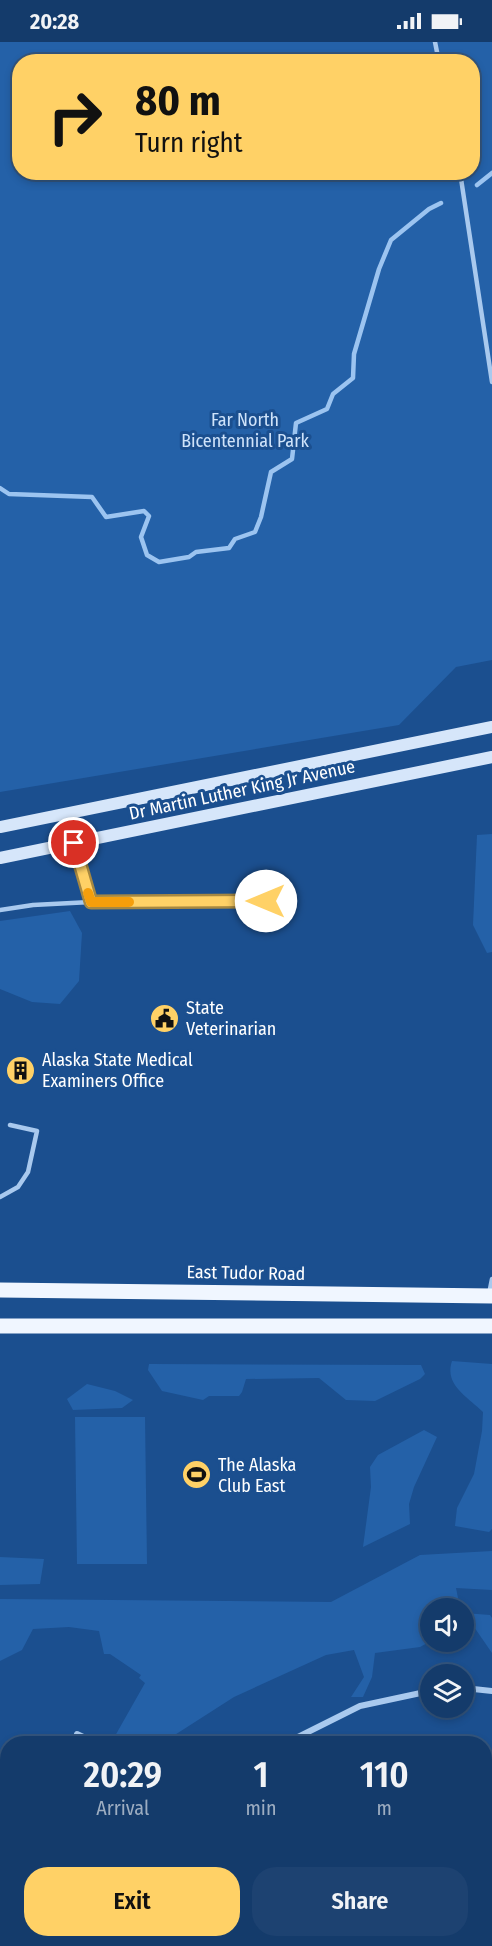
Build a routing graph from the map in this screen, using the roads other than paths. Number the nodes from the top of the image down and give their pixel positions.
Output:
1 (461, 180) edge
2 (492, 382) edge
3 (492, 727) edge
4 (492, 757) edge
5 (74, 811) junction
6 (0, 827) edge
7 (77, 842) junction
8 (0, 858) edge
9 (266, 901) dead end
10 (91, 902) junction
11 (0, 910) edge
12 (10, 1125) dead end
13 (0, 1197) edge
14 (492, 1279) edge
15 (0, 1290) edge
16 (490, 1296) edge
17 (0, 1326) edge
18 (492, 1326) edge
19 (474, 1689) edge
20 (492, 1691) edge
21 (420, 1693) edge
22 (77, 1734) dead end
23 (81, 1736) edge
24 (300, 1736) edge

1 - 2 lane
3 - 5 street, Dr Martin Luther King Jr Avenue
4 - 7 street, Dr Martin Luther King Jr Avenue
5 - 6 street, Dr Martin Luther King Jr Avenue
5 - 7 lane
7 - 8 street, Dr Martin Luther King Jr Avenue
7 - 10 lane
9 - 10 lane
10 - 11 lane
12 - 13 lane
14 - 16 lane
15 - 16 main road, East Tudor Road
17 - 18 main road
19 - 20 street
21 - 24 street
22 - 23 street

